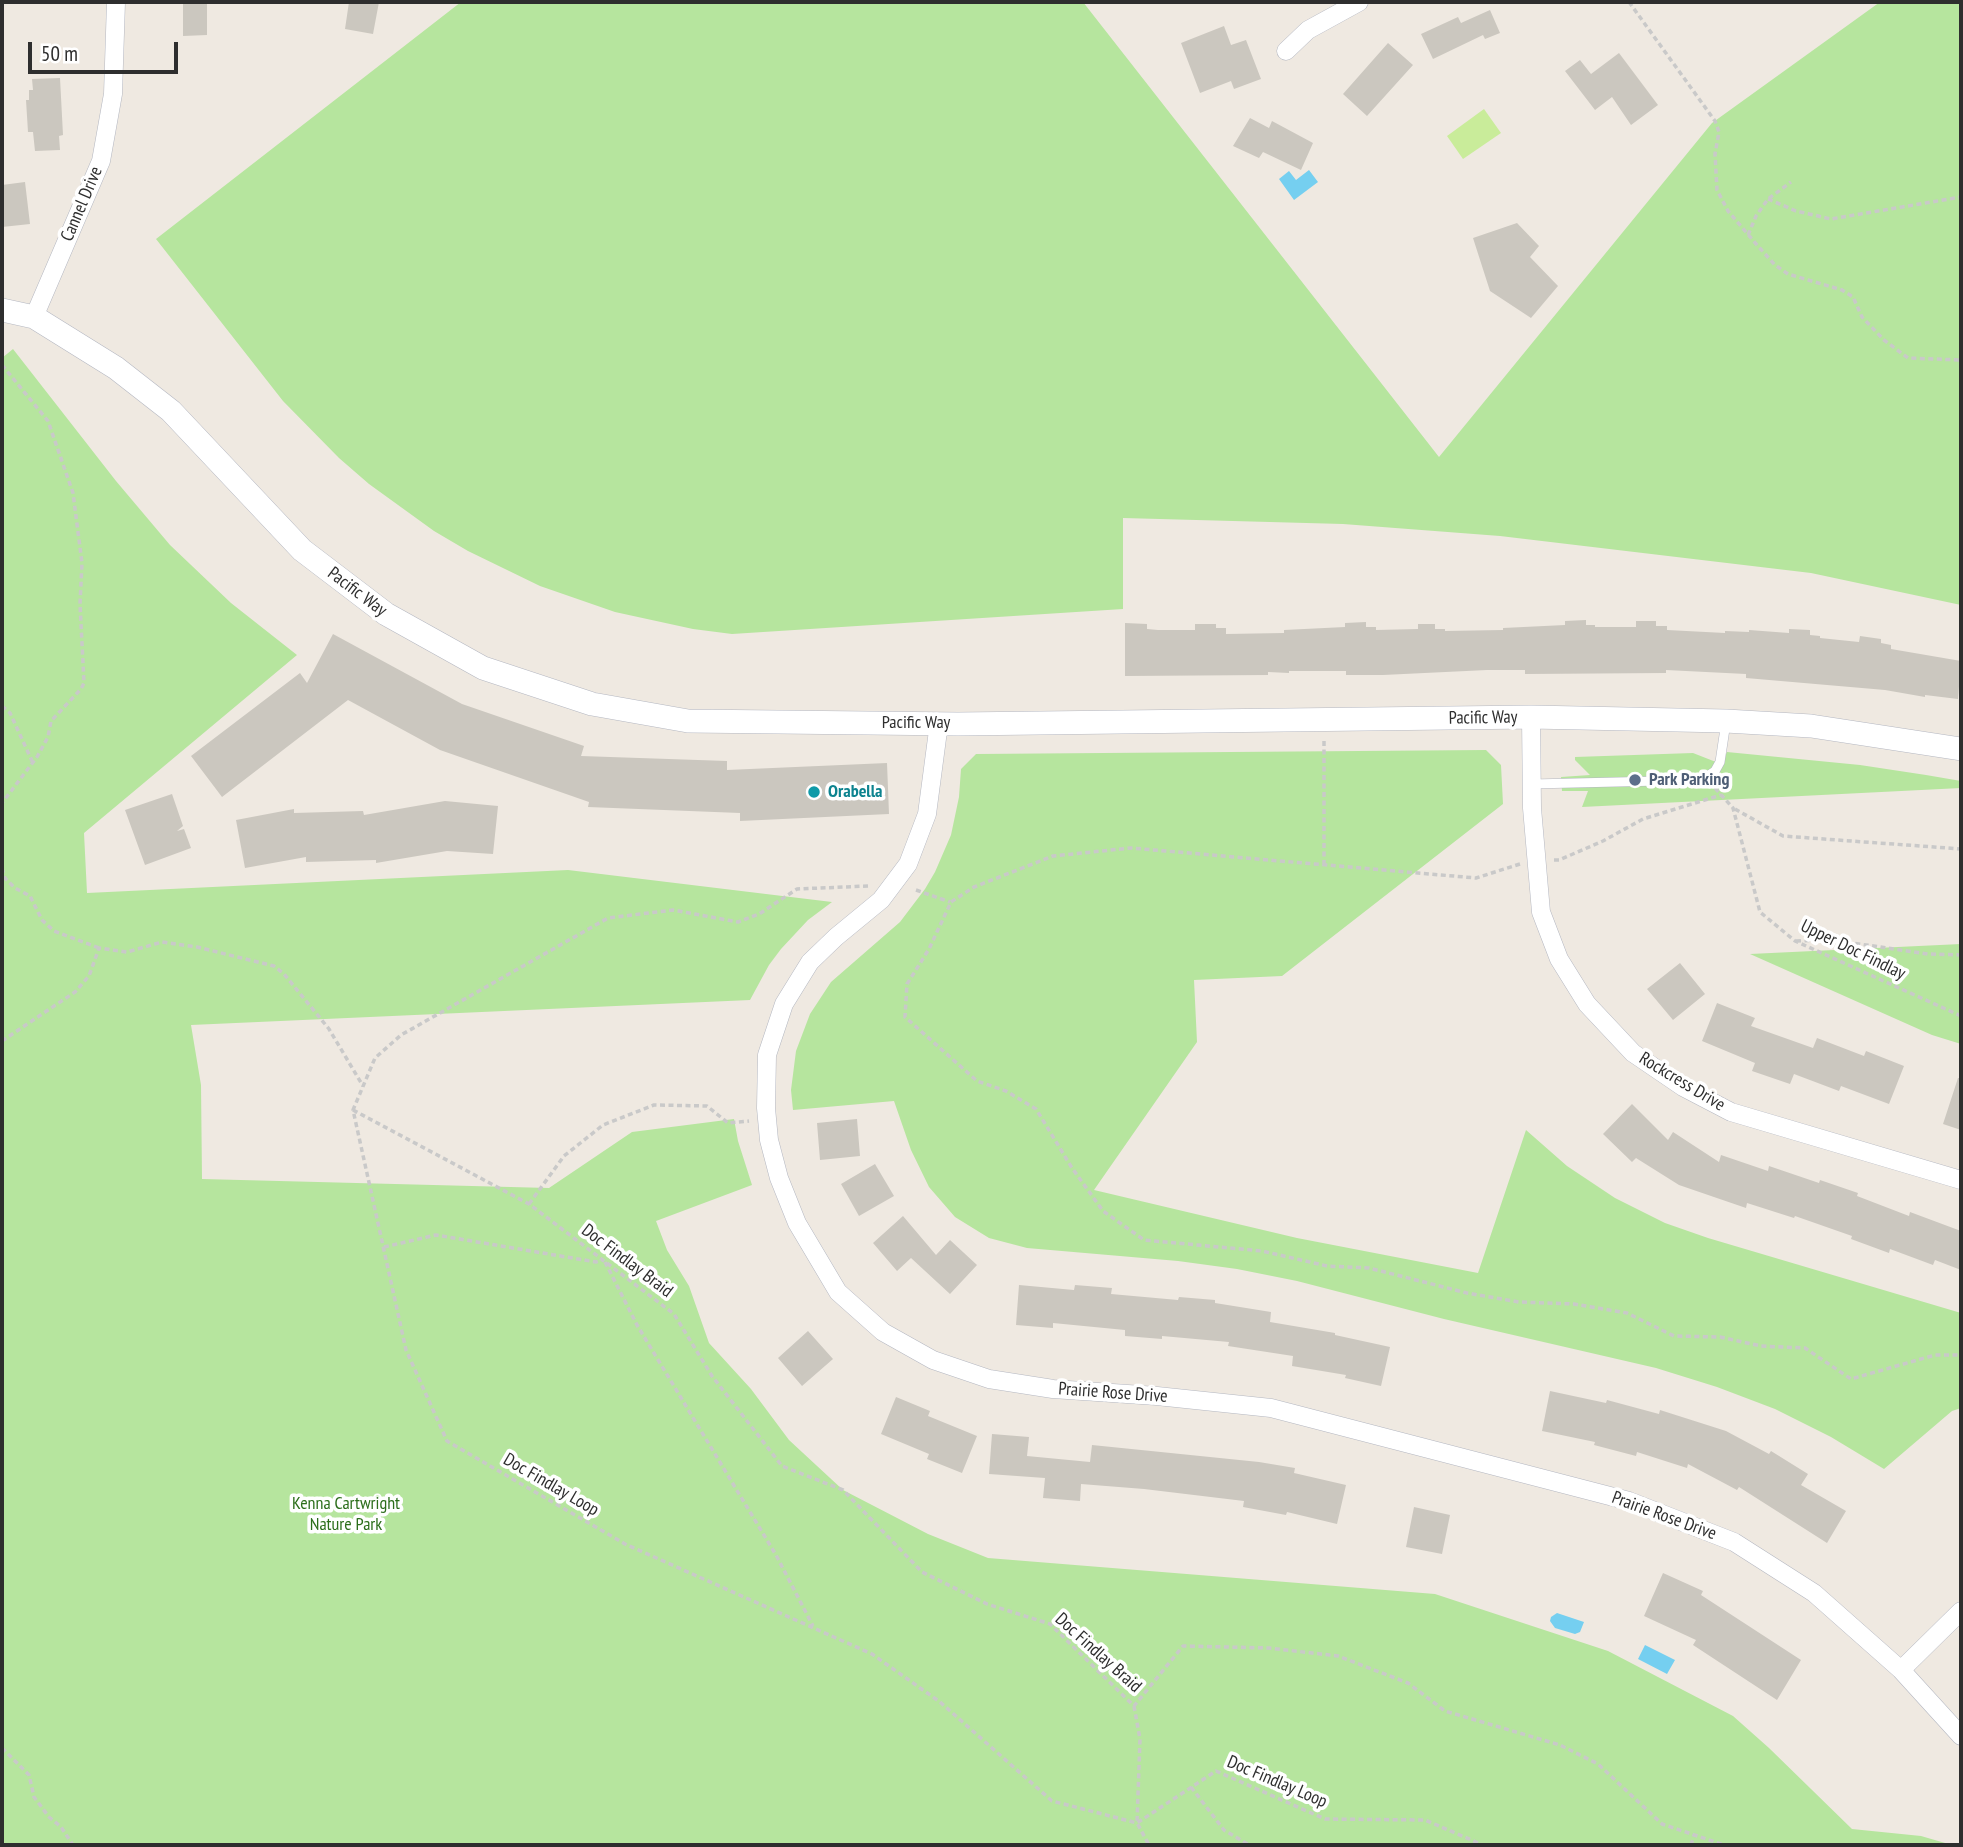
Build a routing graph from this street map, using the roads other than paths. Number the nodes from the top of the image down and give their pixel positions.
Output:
1 (116, 2) edge
2 (1359, 2) edge
3 (1286, 51) dead end
4 (2, 310) edge
5 (34, 317) junction
6 (1531, 717) junction
7 (1726, 721) junction
8 (939, 723) junction
9 (1961, 749) edge
10 (1532, 784) junction
11 (1961, 1180) edge
12 (1961, 1611) edge
13 (1902, 1670) junction
14 (1961, 1736) edge

1 - 5 street, Cannel Drive
2 - 3 street
4 - 5 street, Pacific Way
5 - 8 street, Pacific Way
6 - 7 street, Pacific Way
6 - 8 street, Pacific Way
6 - 10 street, Rockcress Drive
7 - 9 street, Pacific Way
7 - 10 lane
8 - 13 street, Prairie Rose Drive
10 - 11 street, Rockcress Drive
12 - 13 street
13 - 14 street, Prairie Rose Drive

